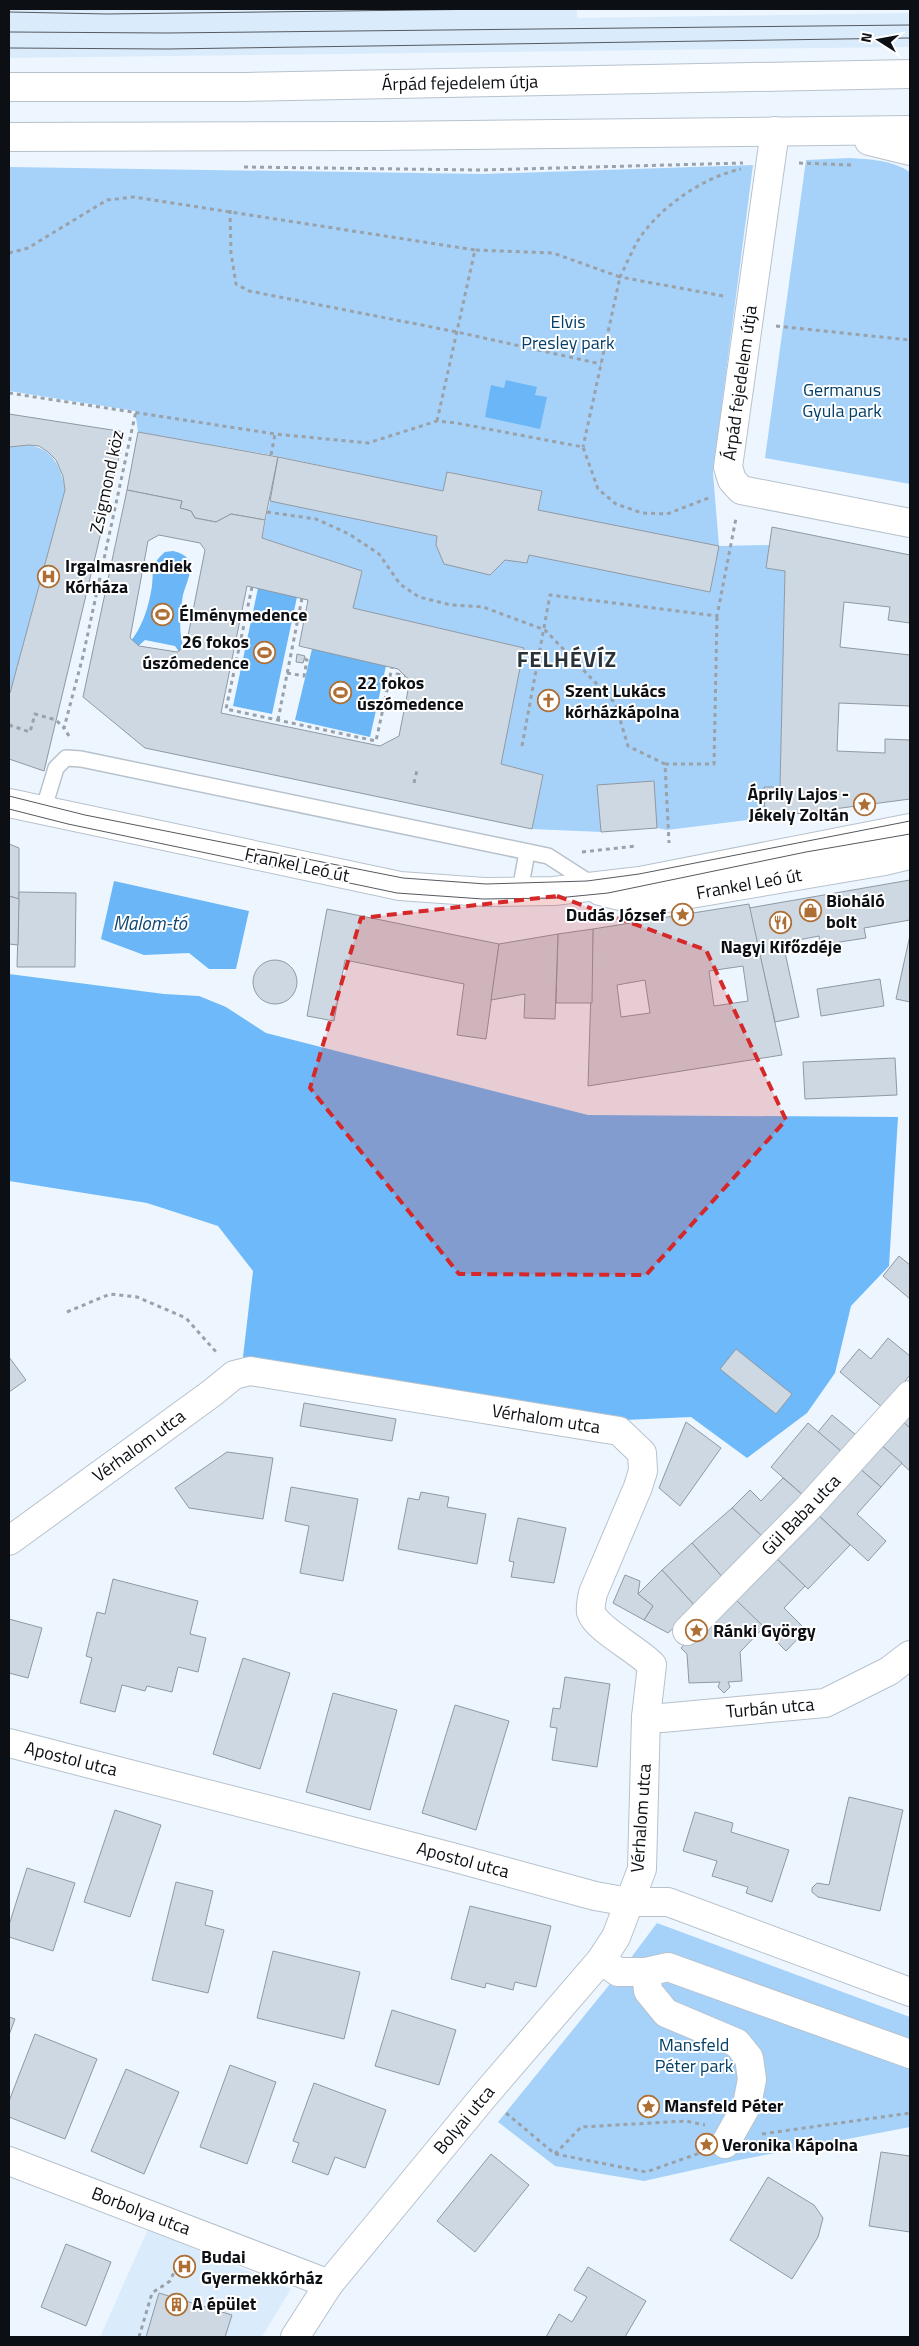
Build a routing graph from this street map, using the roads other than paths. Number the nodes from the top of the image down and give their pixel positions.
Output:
1 (910, 74) edge
2 (9, 87) edge
3 (910, 130) edge
4 (775, 131) junction
5 (816, 131) junction
6 (9, 137) edge
7 (910, 151) edge
8 (910, 523) edge
9 (9, 803) edge
10 (43, 811) junction
11 (897, 830) edge
12 (910, 848) edge
13 (527, 852) junction
14 (910, 855) edge
15 (589, 888) junction
16 (520, 891) junction
17 (910, 1394) edge
18 (9, 1541) edge
19 (687, 1630) dead end
20 (910, 1655) edge
21 (646, 1717) junction
22 (9, 1743) edge
23 (629, 1902) junction
24 (601, 1960) junction
25 (646, 1972) junction
26 (910, 1992) edge
27 (910, 2054) edge
28 (729, 2137) road end
29 (9, 2161) edge
30 (329, 2284) junction
31 (296, 2337) edge

1 - 2 street, Árpád fejedelem útja
3 - 5 street
4 - 5 street
4 - 6 street
4 - 8 street, Árpád fejedelem útja
5 - 7 street
9 - 10 street, Frankel Leó út
10 - 13 lane
10 - 16 street, Frankel Leó út
11 - 12 lane
11 - 15 street, Frankel Leó út
13 - 15 lane
13 - 16 lane
14 - 15 street, Frankel Leó út
15 - 16 street, Frankel Leó út
17 - 19 street, Gül Baba utca
18 - 21 street, Vérhalom utca
20 - 21 street, Turbán utca
21 - 23 street, Vérhalom utca
22 - 23 street, Apostol utca
23 - 24 street, Bolyai utca
23 - 26 street, Apostol utca
24 - 25 street
24 - 30 street, Bolyai utca
25 - 27 street
25 - 28 street
29 - 30 street, Borbolya utca
30 - 31 street, Bolyai utca

